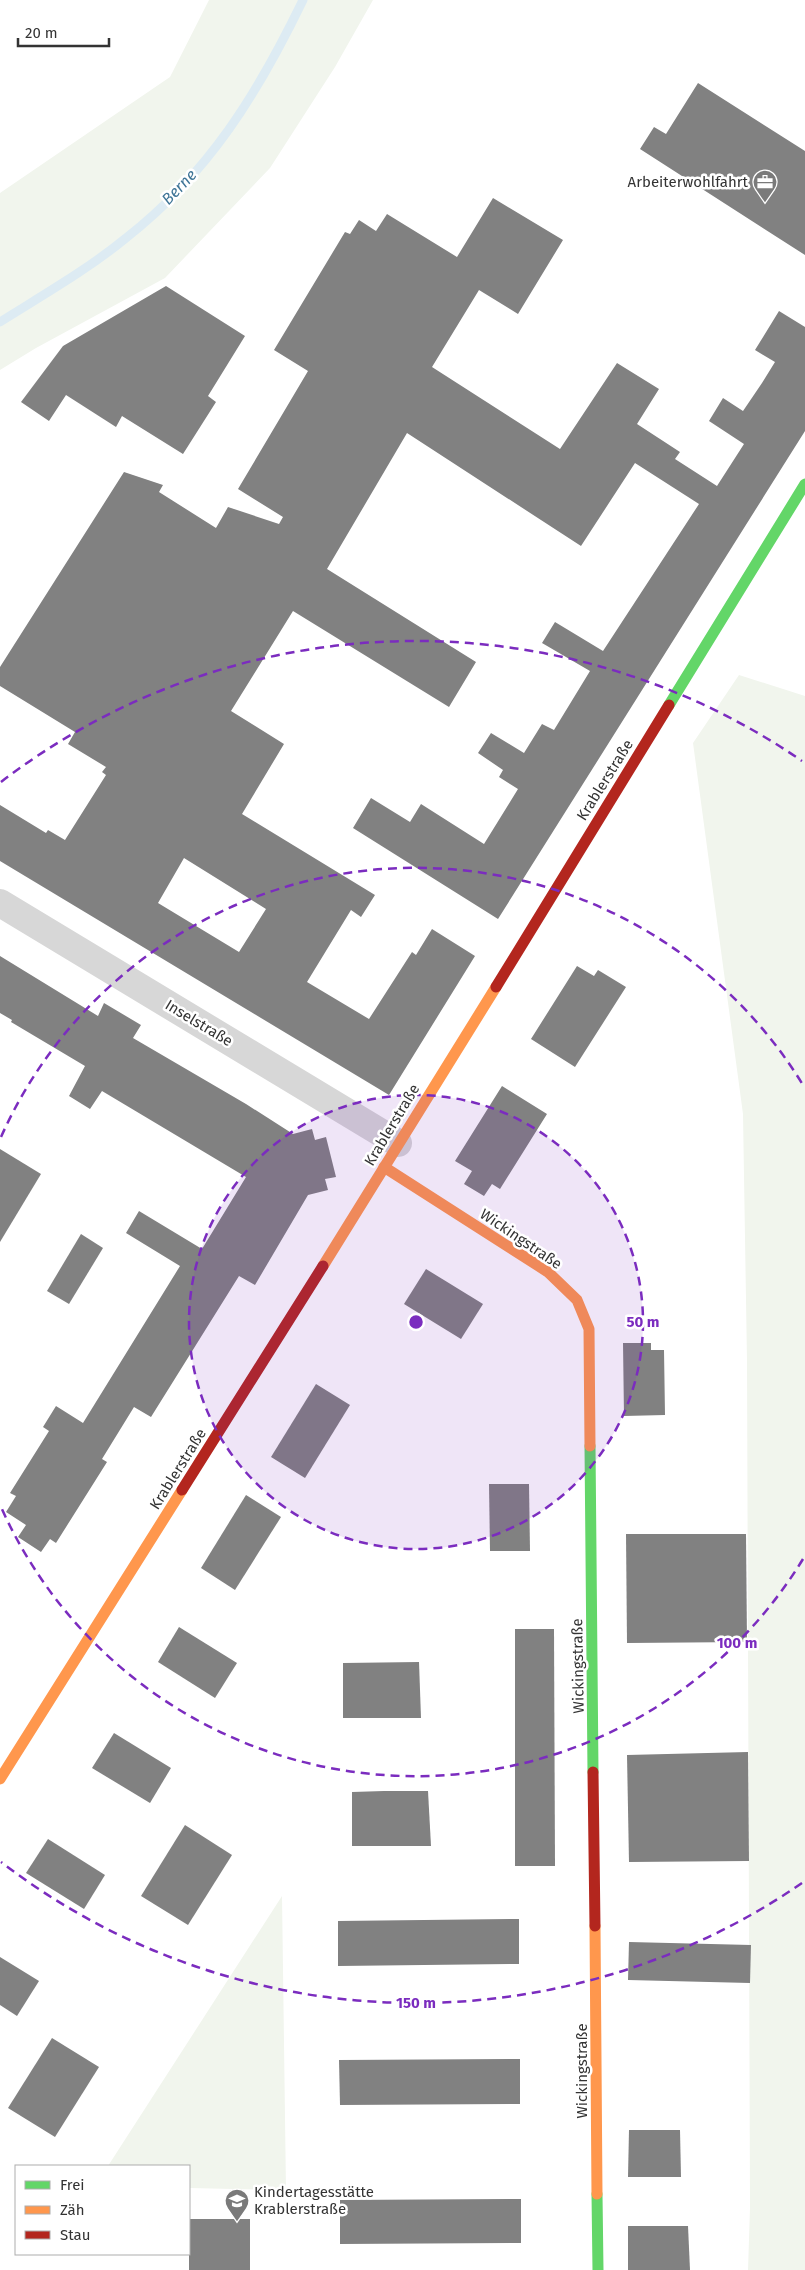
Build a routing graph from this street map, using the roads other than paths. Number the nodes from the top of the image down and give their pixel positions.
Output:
1 (805, 484) edge
2 (0, 903) edge
3 (398, 1143) junction
4 (384, 1168) junction
5 (0, 1779) edge
6 (598, 2270) edge

1 - 3 street, Krablerstraße
2 - 3 street, Inselstraße
3 - 4 street, Krablerstraße
4 - 5 street, Krablerstraße
4 - 6 street, Wickingstraße

